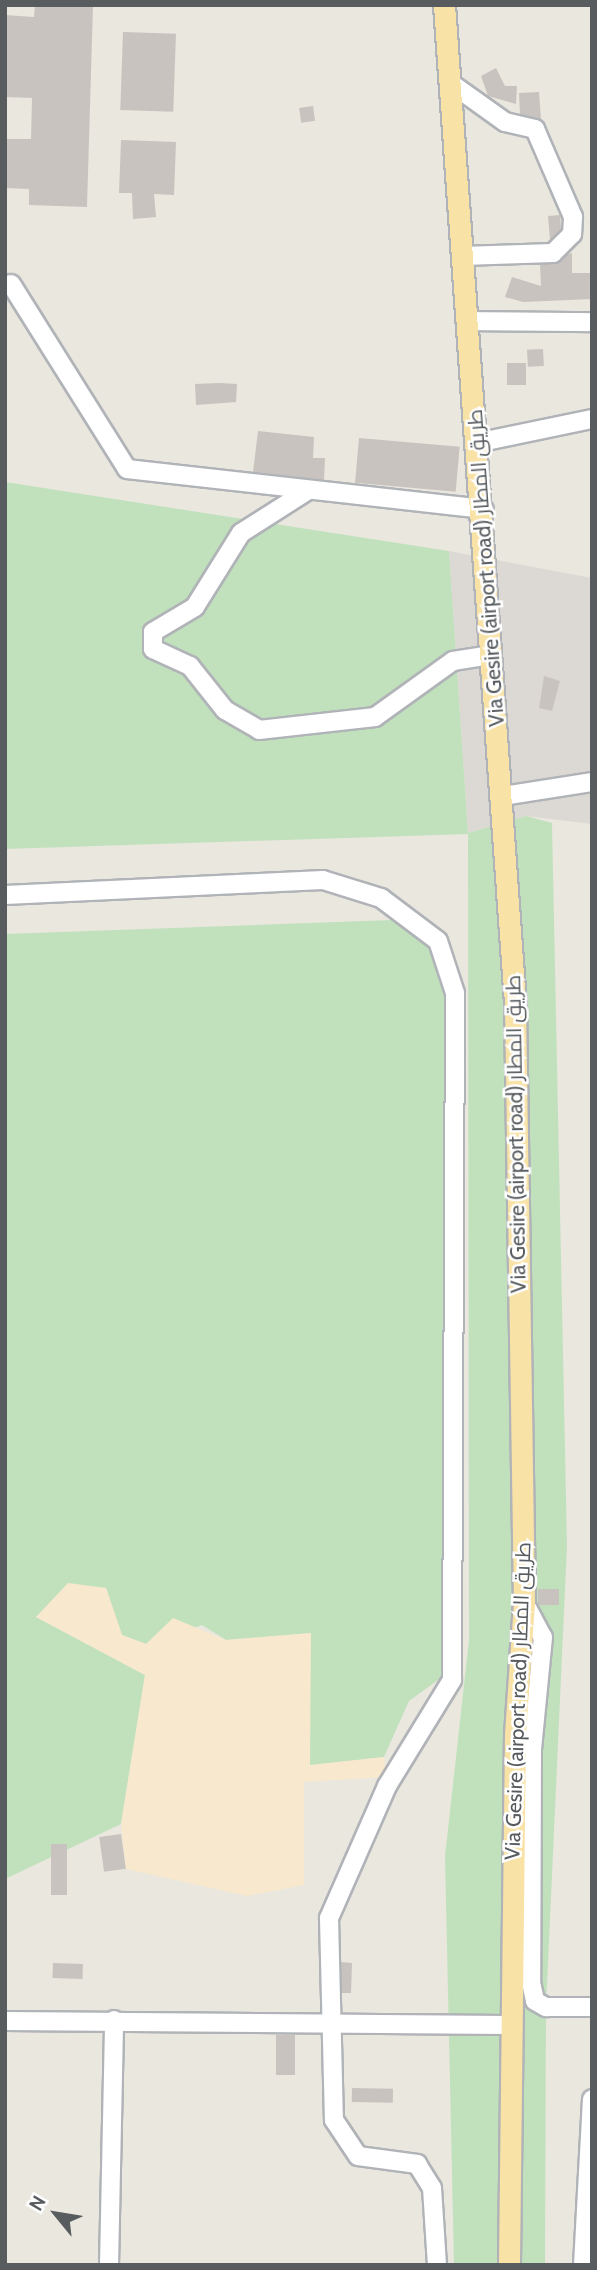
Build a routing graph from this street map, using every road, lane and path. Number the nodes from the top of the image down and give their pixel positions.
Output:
1 (444, 5) edge
2 (449, 82) junction
3 (462, 256) junction
4 (11, 284) dead end
5 (469, 321) junction
6 (592, 322) edge
7 (592, 419) edge
8 (476, 443) junction
9 (307, 491) junction
10 (484, 509) junction
11 (492, 654) junction
12 (592, 782) edge
13 (503, 796) junction
14 (5, 895) edge
15 (524, 1602) junction
16 (592, 2007) edge
17 (114, 2020) junction
18 (5, 2021) edge
19 (509, 2025) junction
20 (331, 2027) junction
21 (592, 2099) edge
22 (109, 2265) edge
23 (436, 2265) edge
24 (509, 2265) edge
25 (583, 2265) edge

1 - 2 main road, Via Gesire (airport road) طريق المطار
2 - 3 main road, Via Gesire (airport road) طريق المطار
2 - 3 street
3 - 5 main road, Via Gesire (airport road) طريق المطار
4 - 9 street
5 - 6 street
5 - 8 main road, Via Gesire (airport road) طريق المطار
7 - 8 street
8 - 10 main road, Via Gesire (airport road) طريق المطار
9 - 10 street
9 - 11 street
10 - 11 main road, Via Gesire (airport road) طريق المطار
11 - 13 main road, Via Gesire (airport road) طريق المطار
12 - 13 street
13 - 15 main road, Via Gesire (airport road) طريق المطار
14 - 20 street
15 - 16 street
15 - 19 main road, Via Gesire (airport road) طريق المطار
17 - 18 street
17 - 20 street
17 - 22 street
19 - 20 street
19 - 24 main road, Via Gesire (airport road) طريق المطار
20 - 23 street
21 - 25 street

